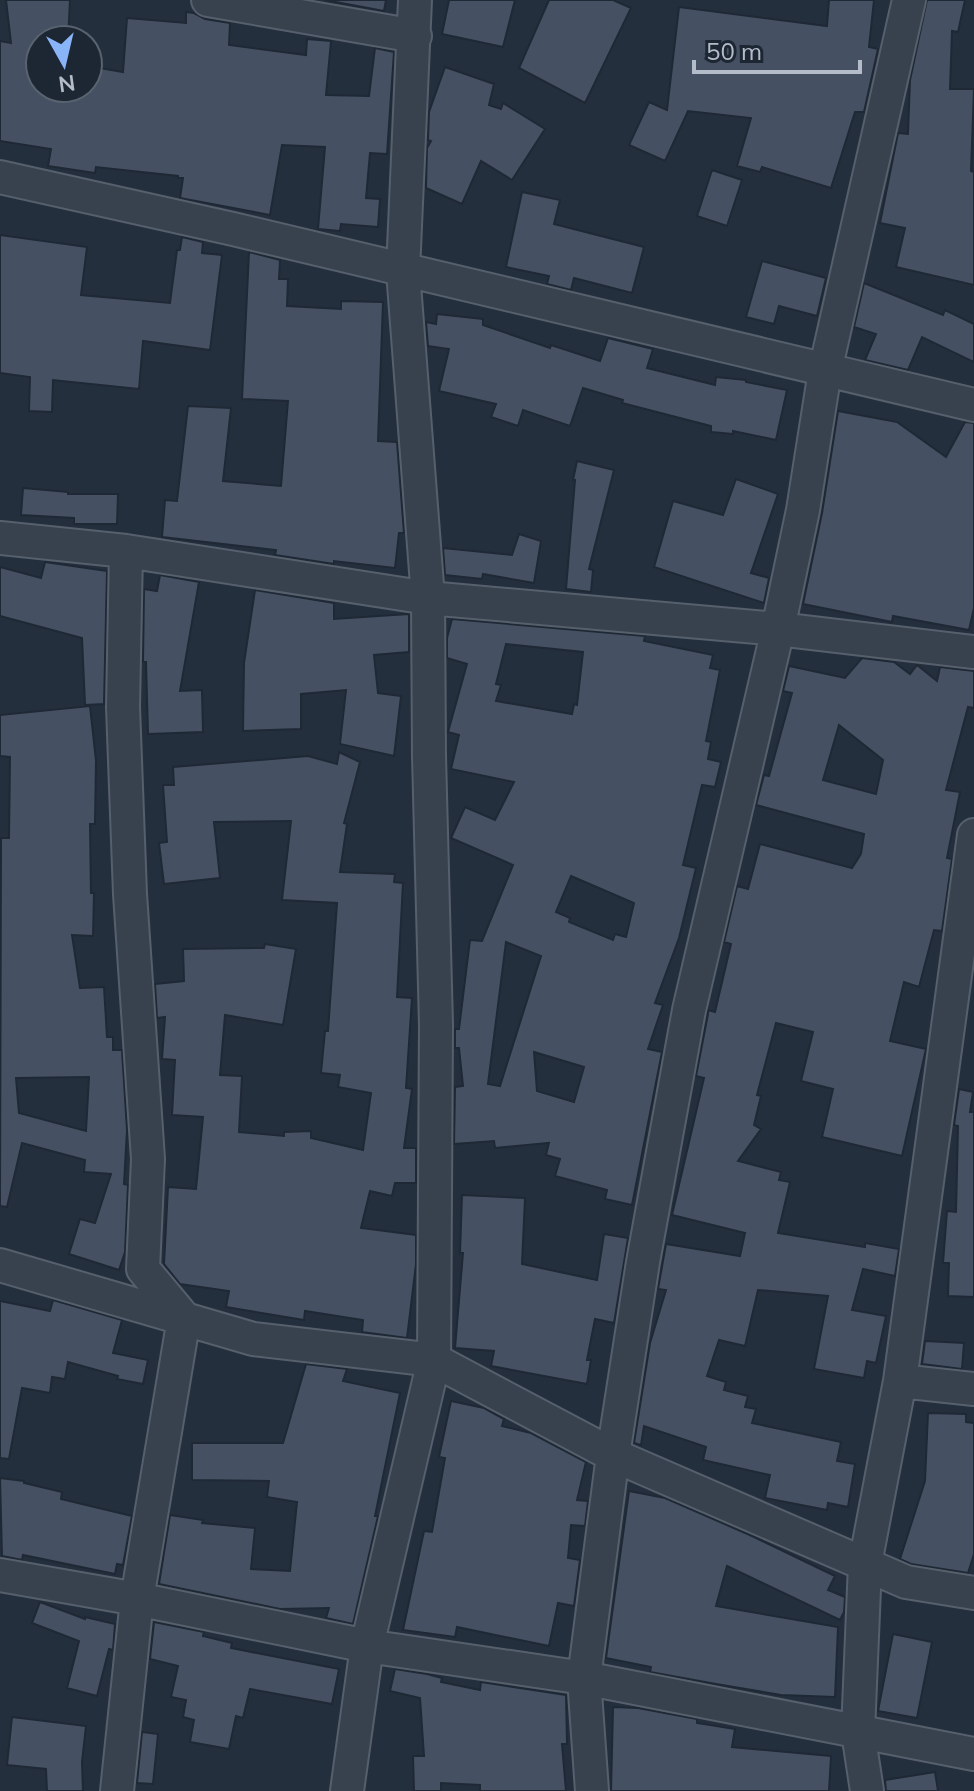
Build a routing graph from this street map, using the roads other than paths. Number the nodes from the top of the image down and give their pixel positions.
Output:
1 (208, 0) edge
2 (415, 0) edge
3 (909, 0) edge
4 (415, 36) junction
5 (0, 177) edge
6 (403, 271) junction
7 (825, 371) junction
8 (974, 405) edge
9 (0, 538) edge
10 (126, 551) junction
11 (428, 598) junction
12 (778, 629) junction
13 (974, 652) edge
14 (973, 841) edge
15 (0, 1265) edge
16 (184, 1318) junction
17 (434, 1360) junction
18 (900, 1381) junction
19 (974, 1389) edge
20 (613, 1455) junction
21 (865, 1564) junction
22 (0, 1575) edge
23 (974, 1593) edge
24 (137, 1599) junction
25 (367, 1646) junction
26 (584, 1678) junction
27 (858, 1732) junction
28 (974, 1754) edge
29 (117, 1791) edge
30 (347, 1791) edge
31 (592, 1791) edge
32 (867, 1791) edge

1 - 4 street
2 - 4 street
3 - 7 street
4 - 6 street
5 - 6 street
6 - 7 street
6 - 11 street
7 - 8 street
7 - 12 street
9 - 10 street
10 - 11 street
10 - 16 street
11 - 12 street
11 - 17 street
12 - 13 street
12 - 20 street
14 - 18 street
15 - 16 street
16 - 17 street
16 - 24 street
17 - 20 street
17 - 25 street
18 - 19 street
18 - 21 street
20 - 21 street
20 - 26 street
21 - 23 street
21 - 27 street
22 - 24 street
24 - 25 street
24 - 29 street
25 - 26 street
25 - 30 street
26 - 27 street
26 - 31 street
27 - 28 street
27 - 32 street

